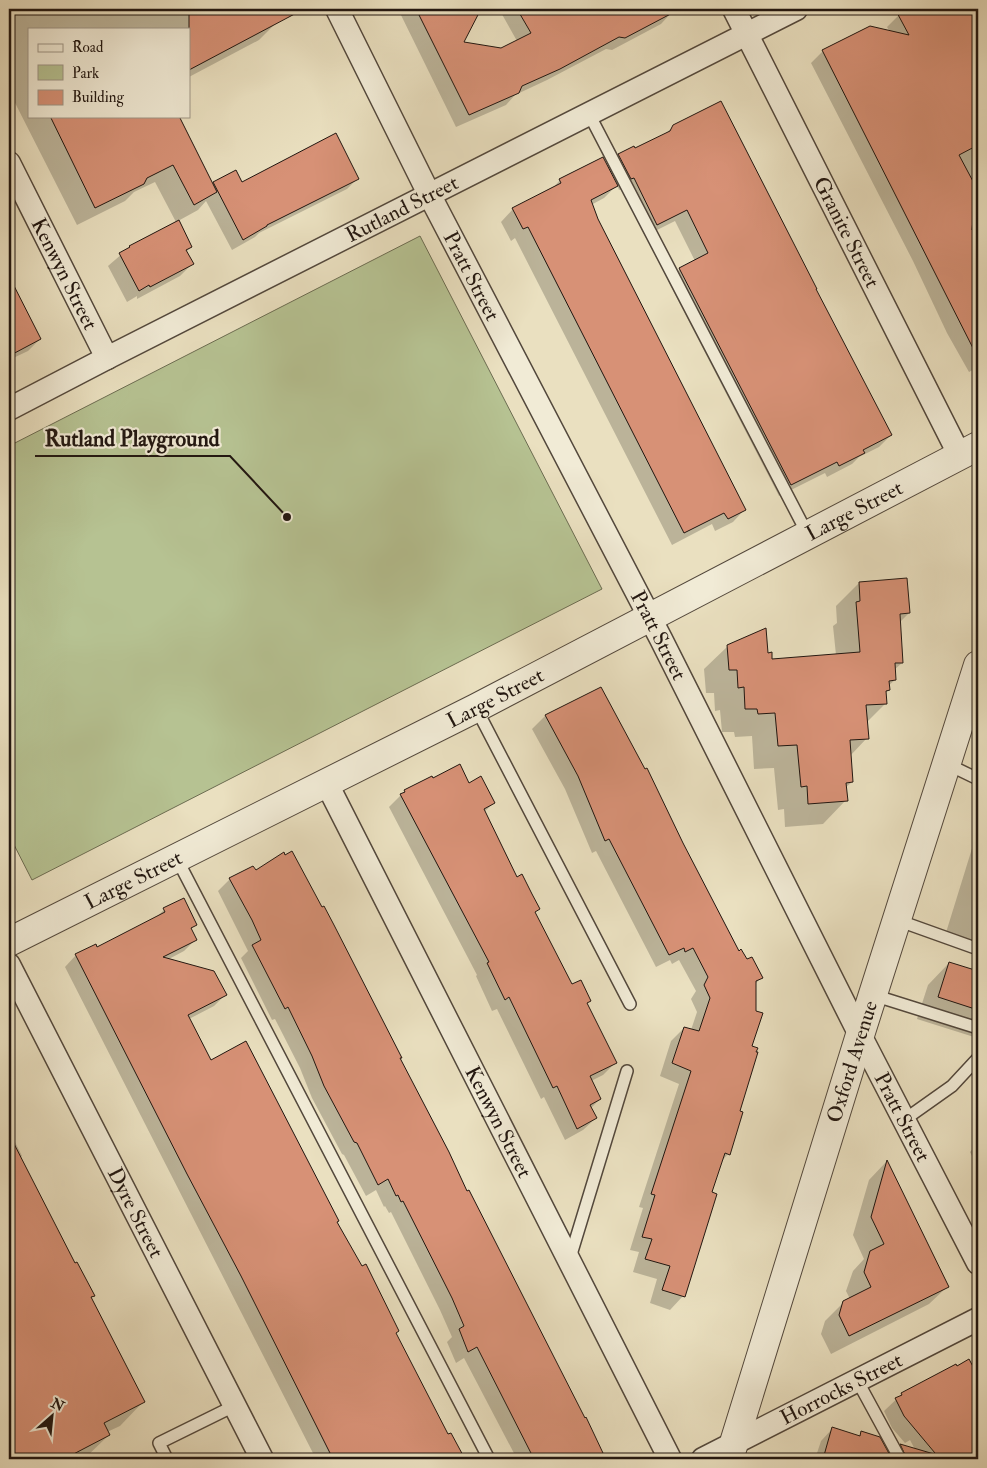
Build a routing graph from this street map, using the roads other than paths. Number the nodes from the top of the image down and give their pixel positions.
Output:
1 (338, 9) edge
2 (734, 9) edge
3 (796, 9) edge
4 (748, 34) junction
5 (589, 114) junction
6 (9, 163) edge
7 (430, 194) junction
8 (107, 358) junction
9 (9, 409) edge
10 (969, 451) edge
11 (808, 535) junction
12 (650, 618) junction
13 (978, 666) edge
14 (476, 708) junction
15 (947, 764) junction
16 (978, 779) edge
17 (327, 784) junction
18 (177, 859) junction
19 (897, 920) junction
20 (9, 942) edge
21 (978, 949) edge
22 (9, 965) edge
23 (874, 995) junction
24 (630, 1004) dead end
25 (978, 1028) edge
26 (860, 1035) junction
27 (978, 1058) edge
28 (627, 1071) dead end
29 (904, 1120) junction
30 (569, 1260) junction
31 (978, 1263) edge
32 (978, 1319) edge
33 (857, 1380) junction
34 (234, 1406) junction
35 (731, 1451) edge
36 (166, 1459) edge
37 (262, 1459) edge
38 (489, 1459) edge
39 (670, 1459) edge
40 (703, 1459) edge
41 (900, 1459) edge

1 - 7 street, Pratt Street
2 - 4 street, Granite Street
3 - 4 street, Rutland Street
4 - 5 street, Rutland Street
4 - 10 street, Granite Street
5 - 7 street, Rutland Street
5 - 11 lane
6 - 8 street, Kenwyn Street
7 - 8 street, Rutland Street
7 - 12 street, Pratt Street
8 - 9 street, Rutland Street
10 - 11 street, Large Street
11 - 12 street, Large Street
12 - 14 street, Large Street
12 - 26 street, Pratt Street
13 - 15 street, Oxford Avenue
14 - 17 street, Large Street
14 - 24 lane
15 - 16 lane
15 - 19 street, Oxford Avenue
17 - 18 street, Large Street
17 - 30 street, Kenwyn Street
18 - 20 street, Large Street
18 - 38 lane
19 - 21 lane
19 - 23 street, Oxford Avenue
22 - 34 street, Dyre Street
23 - 25 lane
23 - 26 street, Oxford Avenue
26 - 29 street, Pratt Street
26 - 35 street, Oxford Avenue
27 - 29 lane
28 - 30 lane
29 - 31 street, Pratt Street
30 - 39 street, Kenwyn Street
32 - 33 street, Horrocks Street
33 - 35 street, Horrocks Street
33 - 41 lane
34 - 36 lane
34 - 37 street, Dyre Street
35 - 40 street, Horrocks Street

